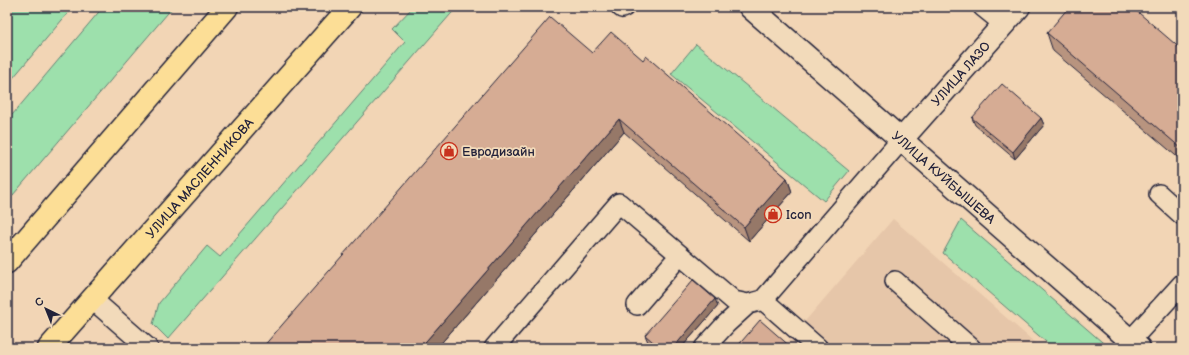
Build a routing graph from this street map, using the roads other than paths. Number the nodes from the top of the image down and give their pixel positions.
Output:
1 (227, 7) edge
2 (350, 7) edge
3 (750, 7) edge
4 (983, 7) edge
5 (1019, 7) edge
6 (1004, 24) junction
7 (902, 139) junction
8 (1159, 194) dead end
9 (1182, 215) edge
10 (680, 255) junction
11 (7, 262) edge
12 (895, 281) dead end
13 (1182, 284) edge
14 (92, 300) junction
15 (755, 302) junction
16 (637, 305) dead end
17 (1134, 344) edge
18 (49, 348) edge
19 (148, 348) edge
20 (494, 348) edge
21 (704, 348) edge
22 (818, 348) edge
23 (971, 348) edge

1 - 11 main road
2 - 14 main road, УЛИЦА МАСЛЕННИКОВА
3 - 7 main road, УЛИЦА КУЙБЫШЕВА
4 - 6 lane
5 - 6 main road, УЛИЦА ЛАЗО
6 - 7 main road, УЛИЦА ЛАЗО
7 - 15 lane
7 - 17 main road, УЛИЦА КУЙБЫШЕВА
8 - 9 lane
10 - 15 lane
10 - 16 lane
10 - 20 lane
12 - 23 lane
13 - 17 lane
14 - 18 main road, УЛИЦА МАСЛЕННИКОВА
14 - 19 lane
15 - 21 lane
15 - 22 lane

